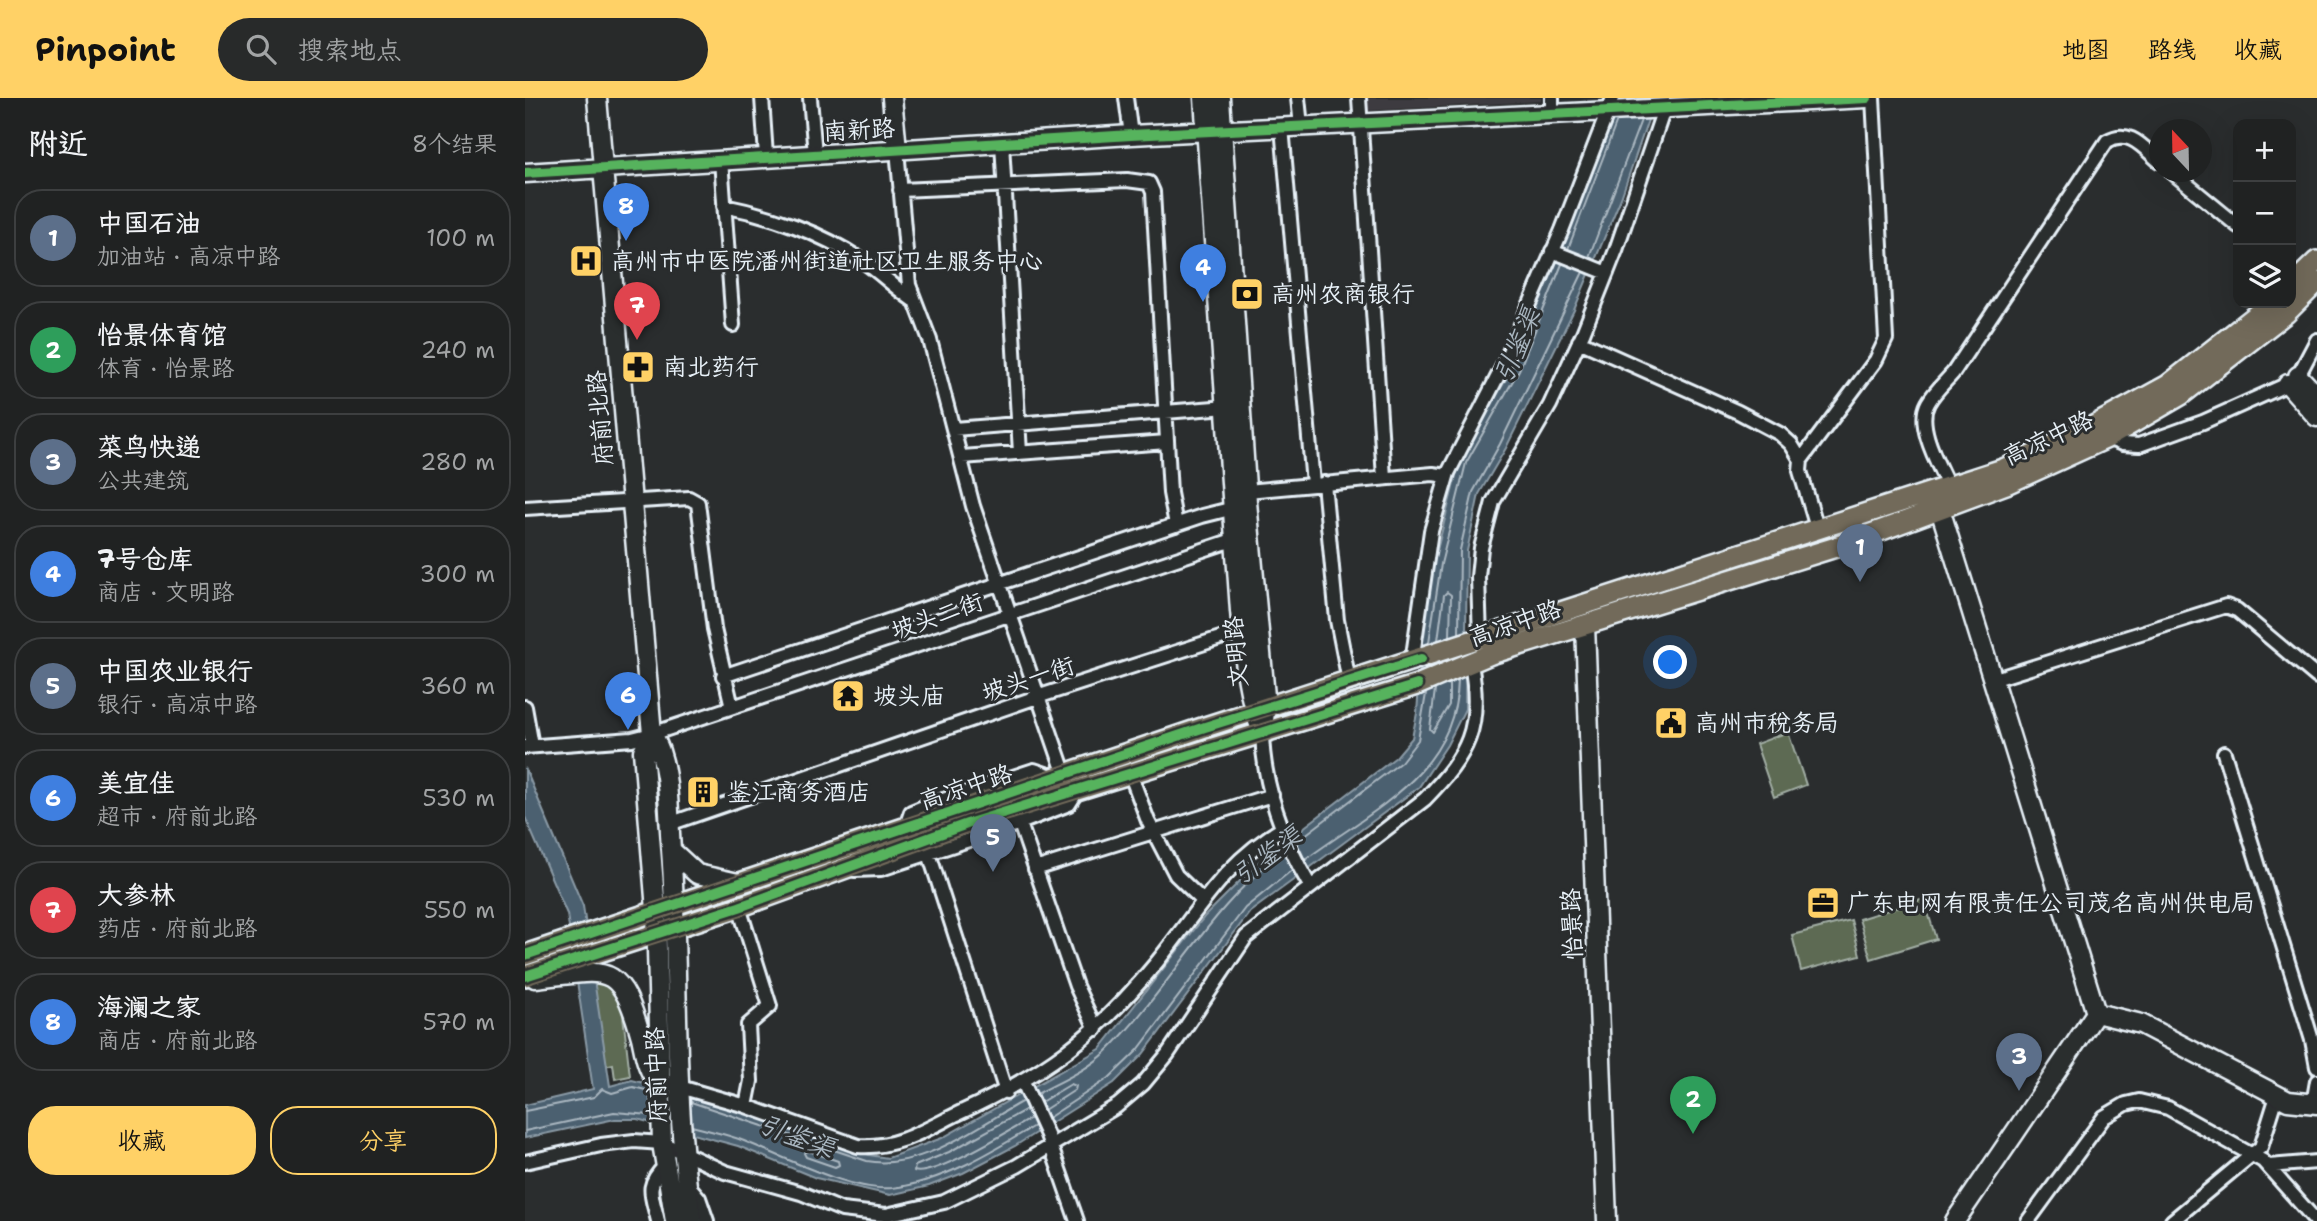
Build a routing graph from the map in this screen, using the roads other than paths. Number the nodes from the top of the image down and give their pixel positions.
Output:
1 (597, 98) edge
2 (762, 98) edge
3 (810, 98) edge
4 (892, 98) edge
5 (1126, 98) edge
6 (1203, 98) edge
7 (1220, 98) edge
8 (1298, 98) edge
9 (1359, 98) edge
10 (1867, 98) edge
11 (1873, 98) edge
12 (1552, 106) edge
13 (1614, 106) edge
14 (1660, 109) junction
15 (1360, 123) junction
16 (1301, 126) junction
17 (1282, 127) junction
18 (1214, 131) junction
19 (1131, 135) junction
20 (1002, 144) junction
21 (897, 149) junction
22 (2149, 152) edge
23 (815, 154) junction
24 (767, 156) junction
25 (721, 160) junction
26 (603, 168) junction
27 (525, 173) edge
28 (2184, 182) edge
29 (1005, 185) junction
30 (900, 190) junction
31 (724, 206) junction
32 (2233, 222) edge
33 (1557, 253) junction
34 (2317, 261) edge
35 (1603, 271) junction
36 (2296, 279) edge
37 (2317, 282) edge
38 (913, 300) junction
39 (2266, 308) edge
40 (733, 325) dead end
41 (2317, 340) edge
42 (1579, 341) junction
43 (2293, 380) junction
44 (2317, 396) edge
45 (1227, 407) junction
46 (1165, 412) junction
47 (2317, 417) edge
48 (1019, 423) junction
49 (954, 429) junction
50 (2103, 430) junction
51 (1167, 442) junction
52 (1020, 453) junction
53 (962, 457) junction
54 (1801, 460) junction
55 (1447, 476) junction
56 (1384, 478) junction
57 (1318, 483) junction
58 (1949, 488) junction
59 (1247, 491) junction
60 (632, 503) junction
61 (525, 508) edge
62 (1234, 508) junction
63 (1940, 509) junction
64 (1176, 525) junction
65 (1818, 531) junction
66 (1236, 539) junction
67 (999, 584) junction
68 (1009, 614) junction
69 (1585, 625) junction
70 (1243, 631) junction
71 (1478, 640) junction
72 (1416, 660) junction
73 (1466, 666) junction
74 (1387, 670) junction
75 (723, 676) junction
76 (2317, 677) edge
77 (1992, 680) junction
78 (1349, 681) junction
79 (1392, 692) junction
80 (1037, 697) junction
81 (525, 707) edge
82 (732, 707) junction
83 (1260, 709) junction
84 (1262, 732) junction
85 (652, 734) junction
86 (528, 747) edge
87 (2224, 753) dead end
88 (1130, 772) junction
89 (1068, 780) junction
90 (1272, 794) junction
91 (1017, 815) junction
92 (669, 824) junction
93 (1155, 831) junction
94 (1285, 834) junction
95 (926, 846) junction
96 (671, 850) junction
97 (1035, 869) junction
98 (1308, 882) junction
99 (738, 883) junction
100 (1203, 901) junction
101 (665, 907) junction
102 (740, 907) junction
103 (677, 926) junction
104 (656, 933) junction
105 (525, 955) edge
106 (525, 977) edge
107 (2096, 1013) junction
108 (1096, 1029) junction
109 (2317, 1067) edge
110 (2317, 1081) edge
111 (659, 1082) junction
112 (1025, 1087) junction
113 (680, 1089) junction
114 (1006, 1091) junction
115 (2277, 1096) junction
116 (2315, 1104) edge
117 (746, 1107) junction
118 (662, 1139) junction
119 (1049, 1141) junction
120 (684, 1148) junction
121 (2253, 1155) junction
122 (525, 1162) edge
123 (2317, 1162) edge
124 (665, 1166) junction
125 (2269, 1166) junction
126 (687, 1184) junction
127 (919, 1216) edge
128 (658, 1221) edge
129 (675, 1221) edge
130 (692, 1221) edge
131 (707, 1221) edge
132 (1077, 1221) edge
133 (1607, 1221) edge
134 (1955, 1221) edge
135 (2028, 1221) edge
136 (2172, 1221) edge
137 (2316, 1221) edge

1 - 26 main road, 府前北路
2 - 24 street
3 - 23 street
4 - 21 main road
5 - 19 street
6 - 18 main road, 文明路
7 - 18 main road, 文明路
8 - 16 street
9 - 15 street
10 - 14 main road, 南新路
11 - 54 street
12 - 13 main road, 南新路
12 - 15 main road, 南新路
13 - 14 main road, 南新路
13 - 33 street
14 - 35 street
15 - 16 main road, 南新路
15 - 56 street
16 - 17 main road, 南新路
17 - 18 main road, 南新路
17 - 57 street
18 - 19 main road, 南新路
18 - 45 main road, 文明路
18 - 59 main road, 文明路
19 - 20 main road, 南新路
20 - 21 main road, 南新路
20 - 29 street
21 - 23 main road, 南新路
21 - 30 street
22 - 58 street
23 - 24 main road, 南新路
24 - 25 main road, 南新路
25 - 26 main road, 南新路
25 - 31 street
26 - 27 main road, 南新路
26 - 60 main road, 府前北路
28 - 32 street
29 - 30 street
29 - 46 street
29 - 48 street
30 - 38 street
31 - 38 street
31 - 40 street
33 - 35 street
33 - 55 street
34 - 36 main road
35 - 42 street
37 - 50 main road, 高凉中路
38 - 49 street
39 - 50 main road, 高凉中路
41 - 43 street
42 - 54 street
42 - 71 street
43 - 44 main road
43 - 47 main road
43 - 50 street
45 - 46 street
45 - 62 main road, 文明路
46 - 48 street
46 - 51 street
48 - 49 street
48 - 52 street
49 - 53 street
50 - 58 main road, 高凉中路
50 - 63 main road, 高凉中路
51 - 52 street
51 - 64 street
52 - 53 street
53 - 67 street
54 - 65 street
55 - 56 street
55 - 72 street
56 - 57 street
57 - 59 street
57 - 78 street
58 - 65 main road, 高凉中路
59 - 83 main road, 文明路
60 - 61 street
60 - 75 street
60 - 85 main road, 府前北路
62 - 64 street
62 - 66 main road, 文明路
63 - 69 main road, 高凉中路
63 - 77 main road
64 - 67 street
65 - 71 main road, 高凉中路
66 - 68 street, 坡头二街
66 - 70 main road, 文明路
67 - 68 street
67 - 75 street
68 - 80 street
68 - 82 street, 坡头二街
69 - 73 main road, 高凉中路
69 - 133 main road, 怡景路
70 - 80 street, 坡头一街
70 - 83 main road, 文明路
71 - 72 main road, 高凉中路
72 - 74 main road, 高凉中路
73 - 79 main road, 高凉中路
73 - 98 street
74 - 78 main road, 高凉中路
74 - 79 main road
75 - 82 street
76 - 77 street
77 - 107 main road
78 - 83 main road, 高凉中路
79 - 84 main road, 高凉中路
80 - 89 street
80 - 92 street, 坡头一街
81 - 86 street
82 - 85 street, 坡头二街
83 - 84 main road, 文明路
83 - 89 main road, 高凉中路
84 - 88 main road, 高凉中路
84 - 90 street
85 - 86 street, 坡头二街
85 - 92 main road, 府前北路
85 - 101 main road, 府前北路
87 - 109 street
88 - 89 main road, 高凉中路
88 - 93 street
89 - 91 main road, 高凉中路
89 - 99 main road, 高凉中路
90 - 93 street
90 - 94 street
91 - 95 main road, 高凉中路
91 - 97 street
92 - 96 main road, 府前北路
93 - 97 street
93 - 100 street
94 - 98 street
94 - 100 street
95 - 102 main road, 高凉中路
95 - 114 street
96 - 99 main road
96 - 101 main road, 府前北路
97 - 108 street
98 - 119 street
99 - 101 main road, 高凉中路
100 - 108 street
101 - 103 main road, 府前北路
101 - 104 main road, 府前北路
101 - 105 main road, 高凉中路
102 - 103 main road, 高凉中路
102 - 117 street
103 - 104 main road, 高凉中路
103 - 113 main road, 府前中路
104 - 106 main road, 高凉中路
104 - 111 main road, 府前中路
106 - 111 main road
107 - 115 main road
107 - 134 main road
108 - 112 street
110 - 116 street
111 - 113 street
111 - 118 main road, 府前中路
112 - 114 street
112 - 119 street
113 - 117 street
113 - 120 main road, 府前中路
114 - 117 street
115 - 116 main road
115 - 121 street
118 - 120 street
118 - 122 street
118 - 124 main road, 府前中路
119 - 127 street
119 - 132 street
120 - 126 main road, 府前中路
120 - 127 street
121 - 125 street
121 - 135 street
121 - 136 street
123 - 125 street
124 - 128 street
124 - 129 main road, 府前中路
125 - 137 street
126 - 130 main road, 府前中路
126 - 131 street

